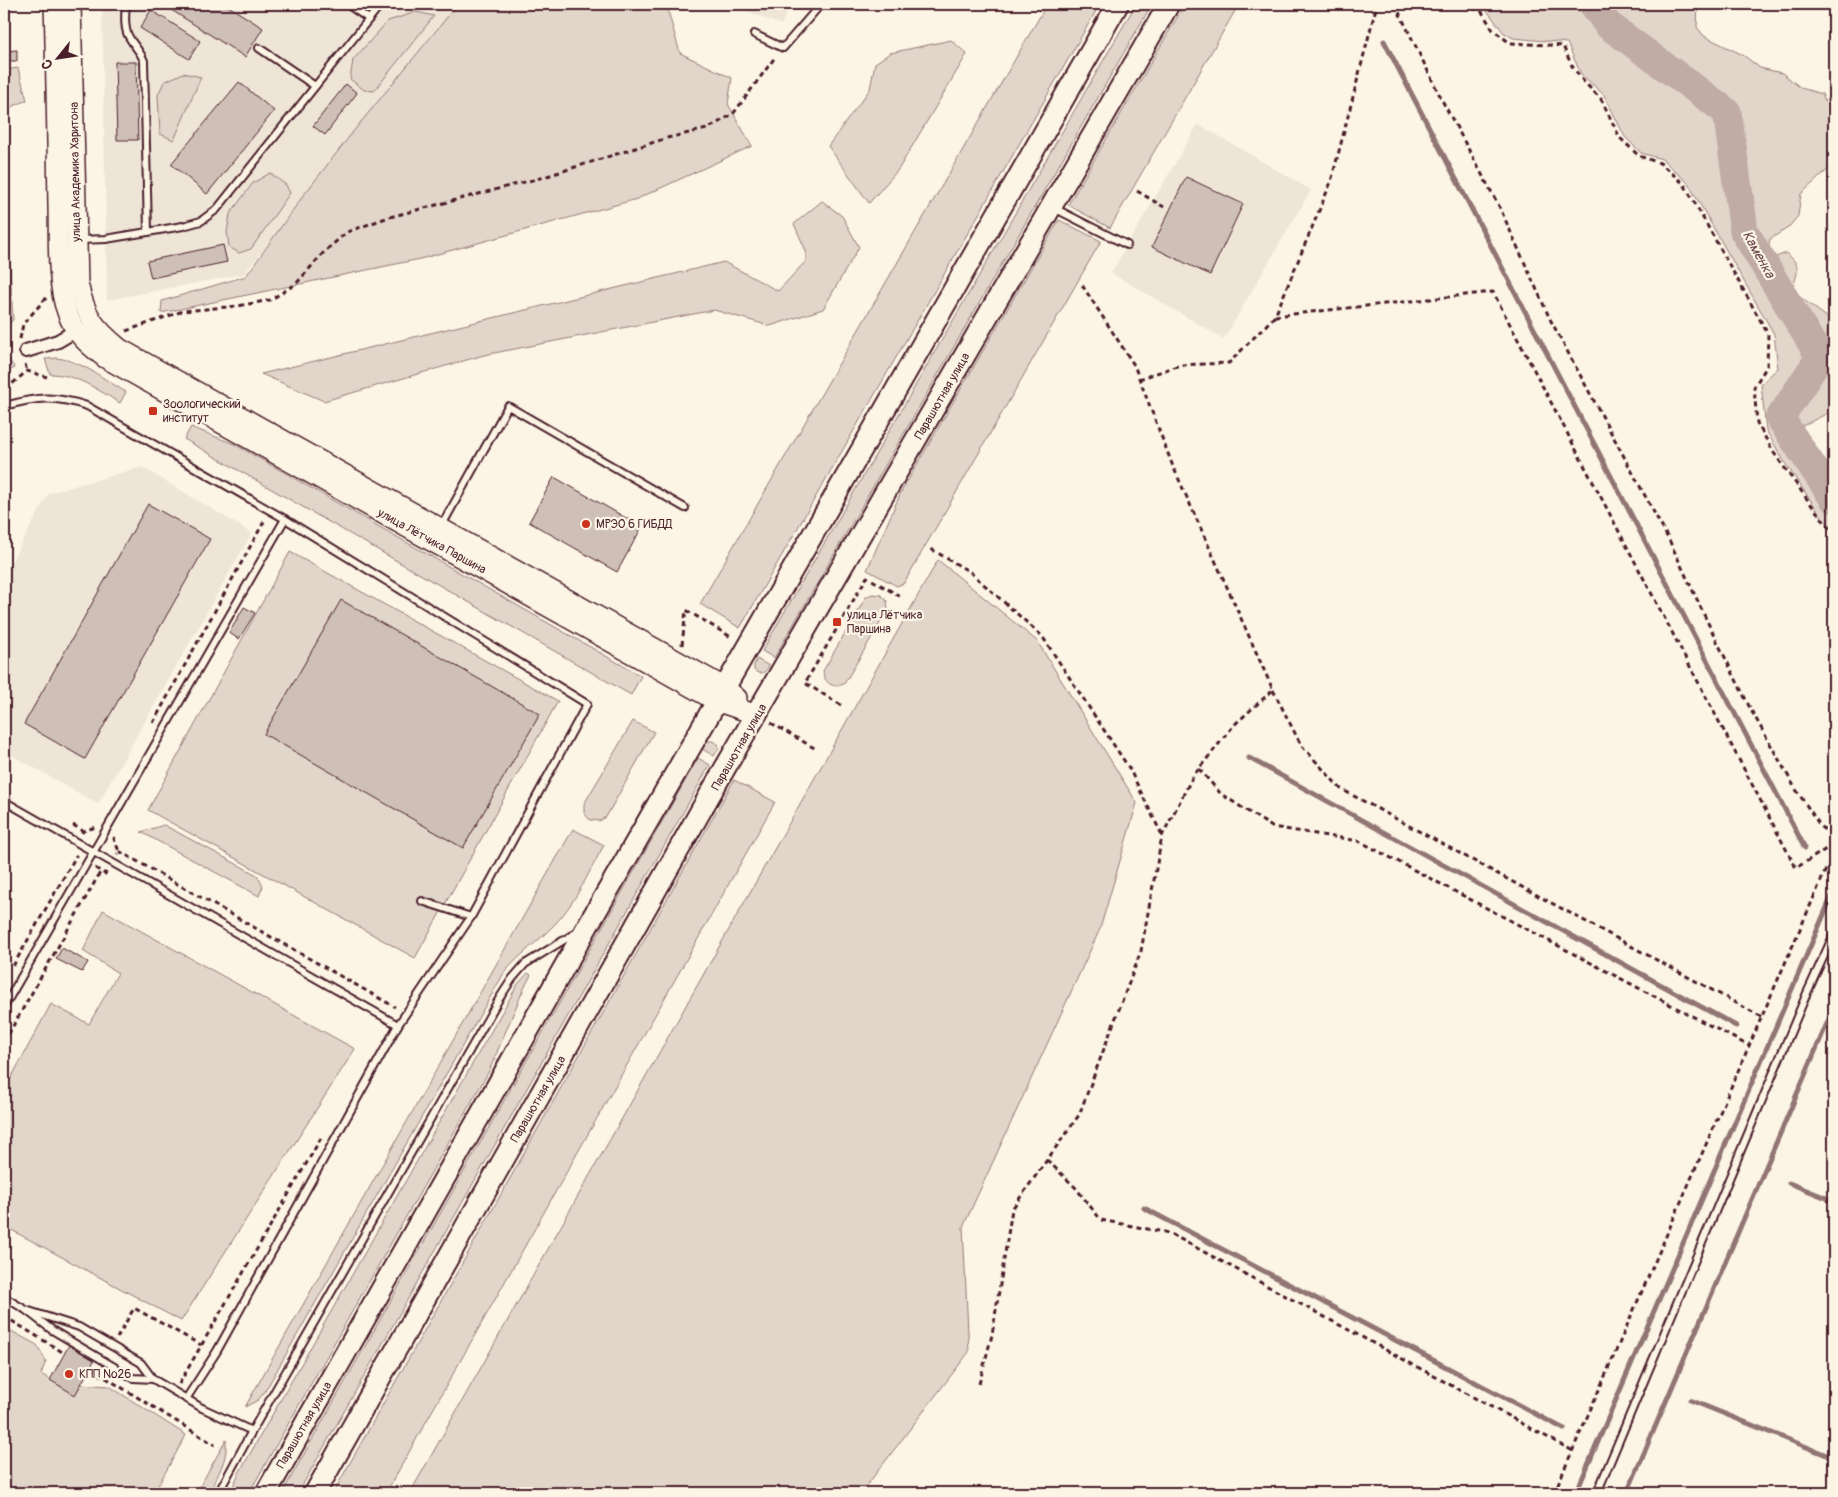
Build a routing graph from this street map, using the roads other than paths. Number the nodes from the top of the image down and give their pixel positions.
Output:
1 (54, 4) edge
2 (71, 4) edge
3 (126, 4) edge
4 (347, 4) edge
5 (381, 4) edge
6 (821, 4) edge
7 (1118, 4) edge
8 (1169, 4) edge
9 (369, 19) junction
10 (754, 34) dead end
11 (259, 48) dead end
12 (316, 86) junction
13 (1051, 207) junction
14 (148, 232) junction
15 (76, 240) junction
16 (1127, 245) dead end
17 (75, 330) junction
18 (102, 333) joint
19 (23, 353) road end
20 (4, 406) edge
21 (685, 508) dead end
22 (285, 519) junction
23 (440, 528) junction
24 (721, 694) junction
25 (757, 715) junction
26 (4, 801) edge
27 (94, 851) junction
28 (422, 902) dead end
29 (471, 917) junction
30 (587, 927) junction
31 (1834, 934) edge
32 (4, 1007) edge
33 (398, 1024) junction
34 (4, 1297) edge
35 (26, 1310) junction
36 (153, 1379) junction
37 (186, 1399) junction
38 (252, 1432) junction
39 (221, 1493) edge
40 (266, 1493) edge
41 (315, 1493) edge
42 (1597, 1493) edge

1 - 17 street, улица Академика Харитона
2 - 15 street, улица Академика Харитона
3 - 14 lane
4 - 9 lane
5 - 9 lane
6 - 10 lane
7 - 24 main road, Парашютная улица
8 - 13 main road, Парашютная улица
9 - 12 lane
11 - 12 lane
12 - 14 lane
13 - 16 lane
13 - 25 main road, Парашютная улица
14 - 15 lane
15 - 18 street, улица Академика Харитона
17 - 19 street
17 - 24 street, улица Лётчика Паршина
18 - 23 street, улица Лётчика Паршина
20 - 22 lane
21 - 23 lane
22 - 27 lane
22 - 29 lane
23 - 24 street, улица Лётчика Паршина
24 - 25 street, улица Лётчика Паршина
24 - 30 main road, Парашютная улица
25 - 41 main road, Парашютная улица
26 - 27 lane
27 - 32 lane
27 - 33 lane
28 - 29 lane
29 - 33 lane
30 - 38 lane
30 - 40 main road, Парашютная улица
31 - 42 lane
33 - 37 lane
34 - 35 lane
35 - 36 lane
35 - 36 lane
36 - 37 lane
37 - 38 lane
38 - 39 lane

